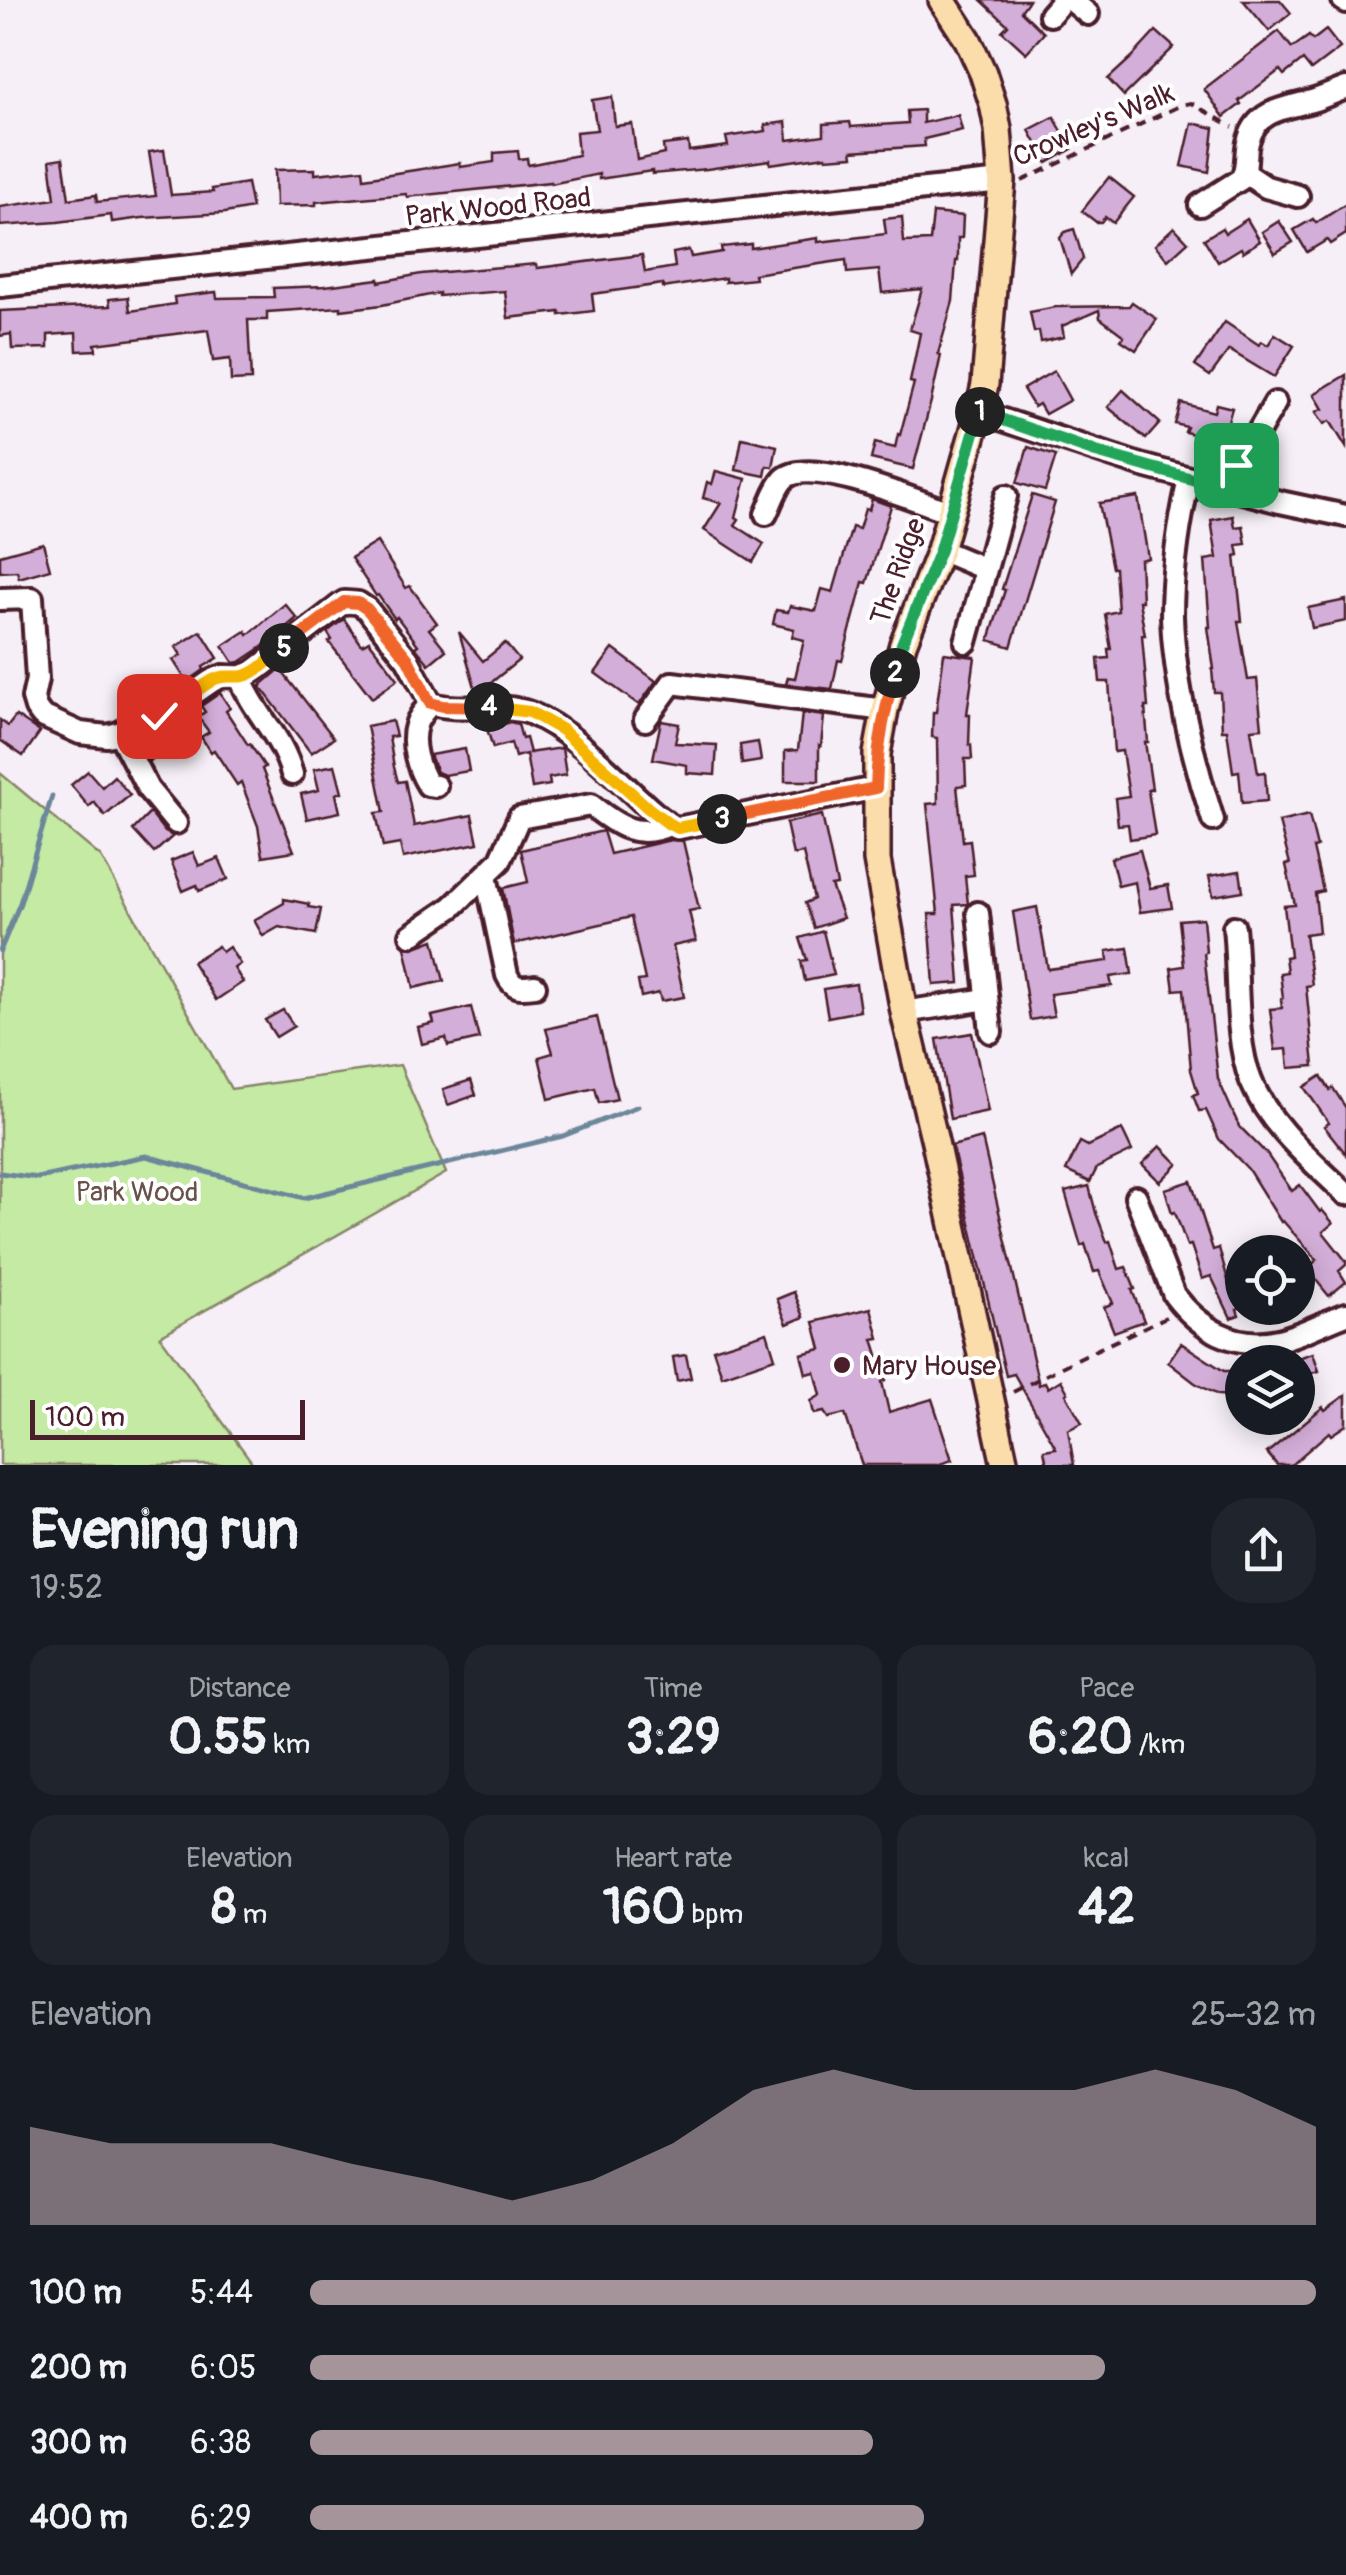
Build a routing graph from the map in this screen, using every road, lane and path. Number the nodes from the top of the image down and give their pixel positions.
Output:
1 (942, 0) edge
2 (1071, 0) edge
3 (1088, 14) dead end
4 (1346, 88) edge
5 (1248, 140) junction
6 (1245, 173) junction
7 (1002, 181) junction
8 (1298, 196) dead end
9 (1200, 205) dead end
10 (0, 286) edge
11 (1274, 404) dead end
12 (980, 412) junction
13 (1189, 478) junction
14 (1213, 485) junction
15 (1006, 496) dead end
16 (950, 512) junction
17 (766, 514) dead end
18 (1346, 516) edge
19 (940, 550) junction
20 (985, 569) junction
21 (0, 599) edge
22 (966, 642) dead end
23 (240, 677) junction
24 (430, 703) junction
25 (885, 710) junction
26 (644, 720) dead end
27 (113, 734) junction
28 (292, 774) dead end
29 (436, 786) dead end
30 (876, 788) junction
31 (1213, 820) dead end
32 (176, 822) dead end
33 (669, 824) junction
34 (486, 876) junction
35 (978, 912) dead end
36 (1234, 927) dead end
37 (411, 934) dead end
38 (535, 986) dead end
39 (988, 999) junction
40 (904, 1012) junction
41 (991, 1032) dead end
42 (1346, 1194) edge
43 (1136, 1196) dead end
44 (1184, 1308) junction
45 (1346, 1314) edge
46 (991, 1404) junction
47 (1005, 1465) edge

1 - 7 main road, The Ridge
2 - 3 street
4 - 5 street
5 - 6 street
5 - 7 path, Crowley's Walk
6 - 8 street
6 - 9 street
7 - 10 street, Park Wood Road
7 - 12 main road, The Ridge
11 - 14 street
12 - 13 street
12 - 16 main road, The Ridge
13 - 14 street
13 - 31 street
14 - 18 street
15 - 20 street
16 - 17 street
16 - 19 main road, The Ridge
19 - 20 street
19 - 25 main road, The Ridge
20 - 22 street
21 - 27 street
23 - 24 street
23 - 27 street
23 - 28 street
24 - 29 street
24 - 33 street
25 - 26 street
25 - 30 main road, The Ridge
27 - 32 street
30 - 33 street
30 - 40 main road, The Ridge
33 - 34 street
34 - 37 street
34 - 38 street
35 - 39 street
36 - 42 street
39 - 40 street
39 - 41 street
40 - 46 main road, The Ridge
43 - 44 street
44 - 45 street
44 - 46 path
46 - 47 main road, The Ridge

